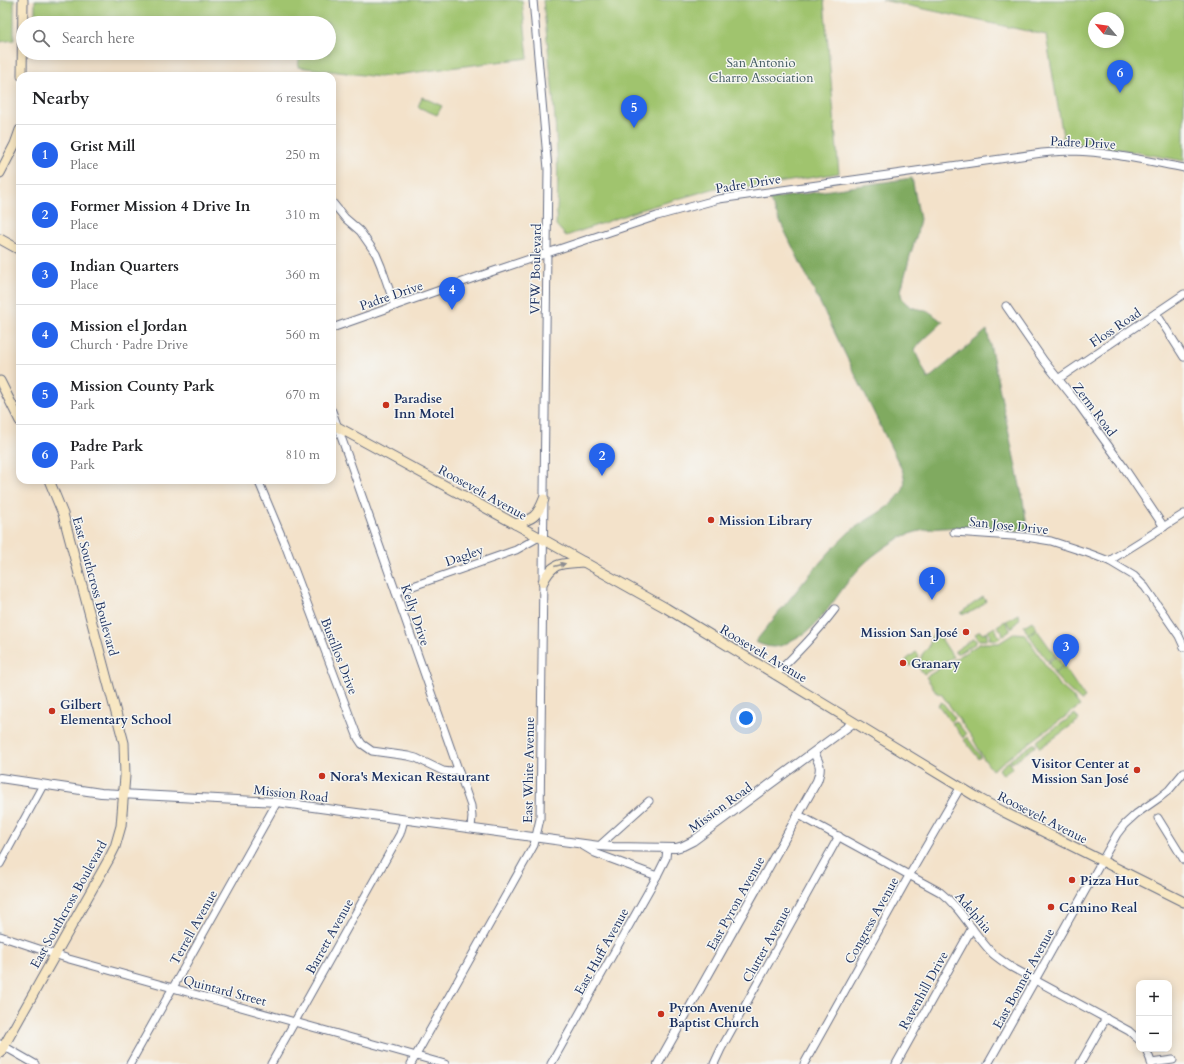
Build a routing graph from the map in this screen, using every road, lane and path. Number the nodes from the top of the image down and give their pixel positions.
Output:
1 (22, 0) edge
2 (533, 0) edge
3 (22, 16) edge
4 (22, 60) edge
5 (22, 72) edge
6 (16, 141) edge
7 (1184, 168) edge
8 (0, 173) edge
9 (336, 207) edge
10 (0, 239) edge
11 (16, 248) edge
12 (547, 254) junction
13 (1184, 294) edge
14 (395, 306) junction
15 (1006, 306) dead end
16 (1156, 313) junction
17 (336, 327) edge
18 (1184, 357) edge
19 (1058, 379) junction
20 (0, 381) edge
21 (16, 413) edge
22 (336, 427) edge
23 (336, 429) edge
24 (51, 484) edge
25 (260, 484) edge
26 (544, 499) junction
27 (1184, 514) edge
28 (515, 524) junction
29 (1164, 527) junction
30 (954, 532) dead end
31 (541, 538) junction
32 (1109, 561) junction
33 (584, 562) junction
34 (543, 582) junction
35 (396, 592) junction
36 (835, 609) dead end
37 (1184, 647) edge
38 (775, 675) junction
39 (853, 723) junction
40 (814, 753) junction
41 (458, 769) junction
42 (1184, 772) edge
43 (0, 778) edge
44 (43, 785) junction
45 (960, 788) junction
46 (124, 794) junction
47 (649, 801) dead end
48 (277, 802) junction
49 (799, 814) junction
50 (1158, 818) dead end
51 (404, 820) junction
52 (471, 828) junction
53 (839, 836) junction
54 (536, 837) junction
55 (579, 844) junction
56 (599, 846) junction
57 (667, 848) junction
58 (1184, 860) edge
59 (1102, 861) junction
60 (0, 864) edge
61 (910, 874) junction
62 (657, 876) junction
63 (1184, 902) edge
64 (972, 928) junction
65 (0, 936) edge
66 (55, 954) junction
67 (1035, 980) junction
68 (173, 989) junction
69 (1106, 1018) junction
70 (295, 1022) junction
71 (1136, 1037) edge
72 (1, 1048) edge
73 (1147, 1052) edge
74 (416, 1056) junction
75 (1173, 1060) dead end
76 (1152, 1063) edge
77 (35, 1064) edge
78 (130, 1064) edge
79 (271, 1064) edge
80 (411, 1064) edge
81 (445, 1064) edge
82 (551, 1064) edge
83 (658, 1064) edge
84 (714, 1064) edge
85 (804, 1064) edge
86 (896, 1064) edge
87 (988, 1064) edge
88 (1080, 1064) edge

1 - 3 main road
2 - 12 street, VFW Boulevard
4 - 5 main road
6 - 8 main road
7 - 12 street, Padre Drive
9 - 14 street
10 - 11 main road
12 - 14 street, Padre Drive
12 - 26 street, VFW Boulevard
13 - 16 street, Floss Road
14 - 17 street, Padre Drive
15 - 19 street, Zerm Road
16 - 18 street
16 - 19 street, Floss Road
19 - 29 street, Zerm Road
20 - 21 main road
22 - 28 main road, Roosevelt Avenue
23 - 35 street, Kelly Drive
24 - 46 main road, East Southcross Boulevard
25 - 41 street, Bustillos Drive
26 - 28 main road
26 - 31 street, VFW Boulevard
27 - 29 street
28 - 31 main road, Roosevelt Avenue
29 - 32 street
30 - 32 street, San Jose Drive
31 - 33 main road, Roosevelt Avenue
31 - 34 street, East White Avenue
31 - 35 street, Dagley
32 - 37 street, San Jose Drive
34 -> 33 main road
33 - 38 main road, Roosevelt Avenue
34 - 54 street, East White Avenue
35 - 41 street, Kelly Drive
36 - 38 street
38 - 39 main road, Roosevelt Avenue
39 - 40 street, Mission Road
39 - 45 main road, Roosevelt Avenue
40 - 49 street, East Pyron Avenue
40 - 57 street, Mission Road
41 - 52 street, Kelly Drive
42 - 59 street, East Bonner Avenue
43 - 44 street, Mission Road
44 - 46 street, Mission Road
44 - 60 street
45 - 59 main road, Roosevelt Avenue
45 - 61 street, Congress Avenue
46 - 48 street, Mission Road
46 - 66 main road, East Southcross Boulevard
47 - 56 street
48 - 51 street, Mission Road
48 - 68 street, Terrell Avenue
49 - 53 street, Adelphia
49 - 83 street, East Pyron Avenue
50 - 58 street
51 - 52 street, Mission Road
51 - 70 street, Barrett Avenue
52 - 54 street, Mission Road
53 - 61 street, Adelphia
53 - 84 street, Clutter Avenue
54 - 55 street, Mission Road
54 - 74 street, East White Avenue
55 - 56 street, Mission Road
55 - 62 street, Mission Road
56 - 57 street, Mission Road
57 - 62 street, East Huff Avenue
59 - 63 main road, Roosevelt Avenue
59 - 67 street, East Bonner Avenue
61 - 64 street, Adelphia
61 - 85 street, Congress Avenue
62 - 82 street, East Huff Avenue
64 - 67 street, Adelphia
64 - 86 street, Ravenhill Drive
65 - 66 street, Quintard Street
66 - 68 street, Quintard Street
66 - 72 main road, East Southcross Boulevard
67 - 69 street, Adelphia
67 - 87 street, East Bonner Avenue
68 - 70 street, Quintard Street
68 - 78 street, Terrell Avenue
69 - 71 street, Adelphia
69 - 88 street
70 - 74 street, Quintard Street
70 - 79 street, Barrett Avenue
72 - 77 street
73 - 76 street
74 - 80 street, East White Avenue
74 - 81 street, Quintard Street
75 - 76 street

